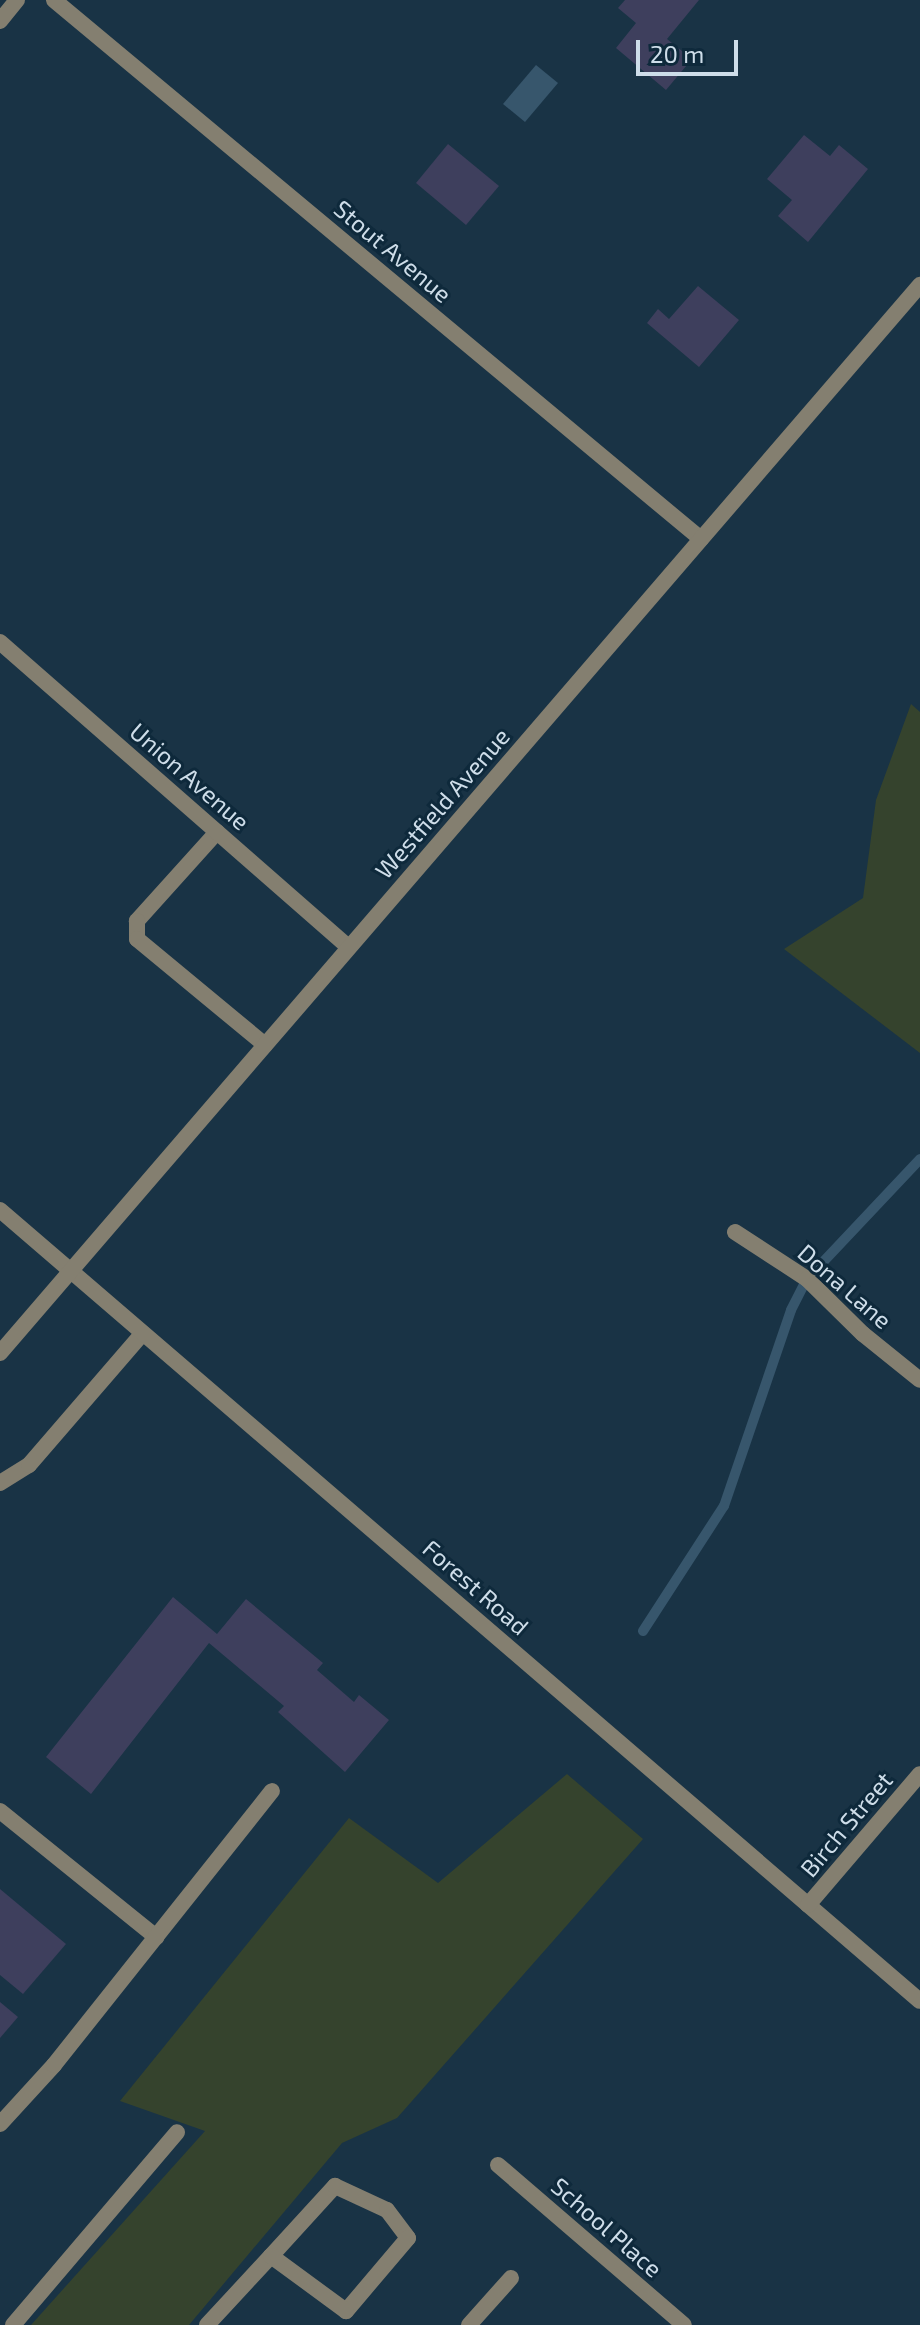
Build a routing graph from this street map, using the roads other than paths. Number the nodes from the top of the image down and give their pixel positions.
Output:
1 (17, 0) edge
2 (54, 0) edge
3 (0, 21) edge
4 (920, 285) edge
5 (701, 539) junction
6 (0, 642) edge
7 (217, 832) junction
8 (349, 947) junction
9 (265, 1045) junction
10 (0, 1210) edge
11 (735, 1232) dead end
12 (71, 1270) junction
13 (143, 1333) junction
14 (0, 1353) edge
15 (920, 1380) edge
16 (0, 1483) edge
17 (920, 1774) edge
18 (272, 1791) dead end
19 (0, 1811) edge
20 (808, 1905) junction
21 (156, 1937) junction
22 (920, 2001) edge
23 (0, 2124) edge
24 (177, 2132) dead end
25 (498, 2165) dead end
26 (271, 2256) junction
27 (511, 2278) dead end
28 (13, 2325) edge
29 (207, 2325) edge
30 (469, 2325) edge
31 (684, 2325) edge

1 - 3 street
2 - 5 street, Stout Avenue
4 - 5 street, Westfield Avenue
5 - 8 street, Westfield Avenue
6 - 7 street, Union Avenue
7 - 8 street, Union Avenue
7 - 9 street
8 - 9 street, Westfield Avenue
9 - 12 street, Westfield Avenue
10 - 12 street, Forest Road
11 - 15 street, Dona Lane
12 - 13 street, Forest Road
12 - 14 street, Westfield Avenue
13 - 16 street
13 - 20 street, Forest Road
17 - 20 street, Birch Street
18 - 21 street
19 - 21 street
20 - 22 street, Forest Road
21 - 23 street
24 - 28 street
25 - 31 street, School Place
26 - 26 street
26 - 29 street
27 - 30 street

